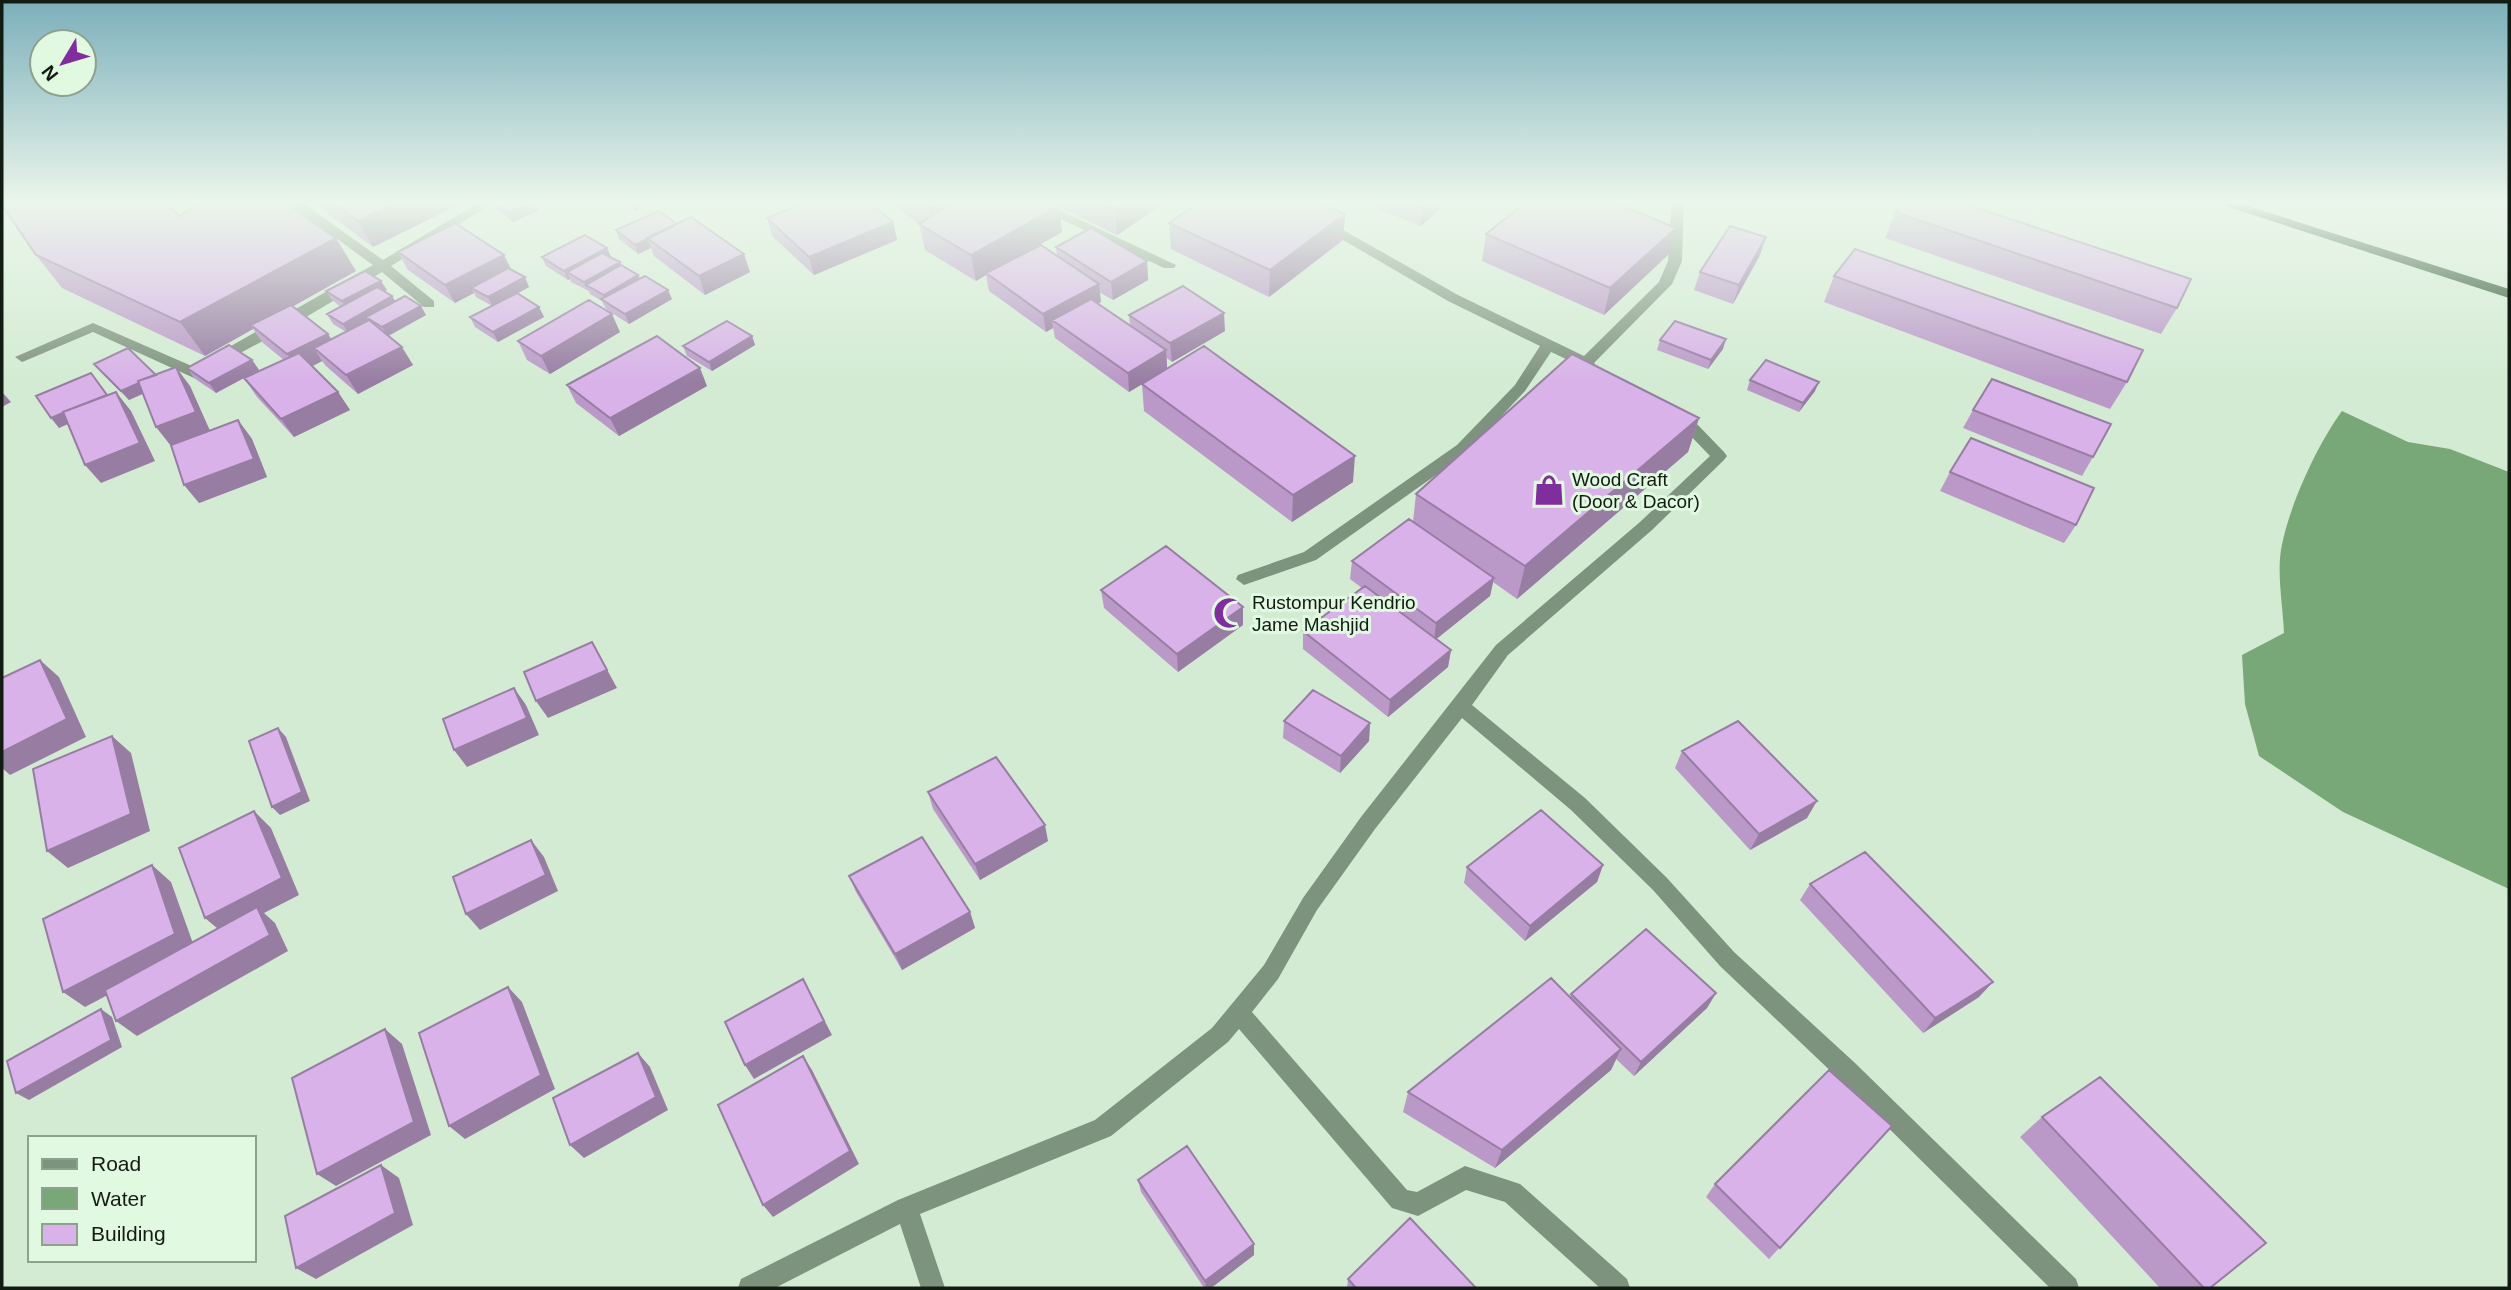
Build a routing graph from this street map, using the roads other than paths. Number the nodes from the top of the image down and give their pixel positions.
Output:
1 (376, 261) edge
2 (391, 261) edge
3 (1161, 261) edge
4 (1388, 261) edge
5 (1675, 261) edge
6 (2406, 261) edge
7 (1169, 265) dead end
8 (383, 266) junction
9 (2509, 294) edge
10 (429, 304) dead end
11 (1548, 345) junction
12 (22, 357) dead end
13 (1586, 363) junction
14 (1614, 392) edge
15 (1658, 412) edge
16 (1244, 579) dead end
17 (1461, 706) junction
18 (1239, 1013) junction
19 (906, 1208) junction
20 (750, 1288) edge
21 (933, 1288) edge
22 (1618, 1288) edge
23 (2067, 1288) edge

1 - 8 street
2 - 8 street
3 - 7 street
4 - 11 street
5 - 13 street
6 - 9 highway
8 - 10 street
8 - 12 street
11 - 13 street
11 - 16 street
13 - 14 street
15 - 17 street
17 - 18 street
17 - 23 street
18 - 19 street
18 - 22 street
19 - 20 street
19 - 21 street

